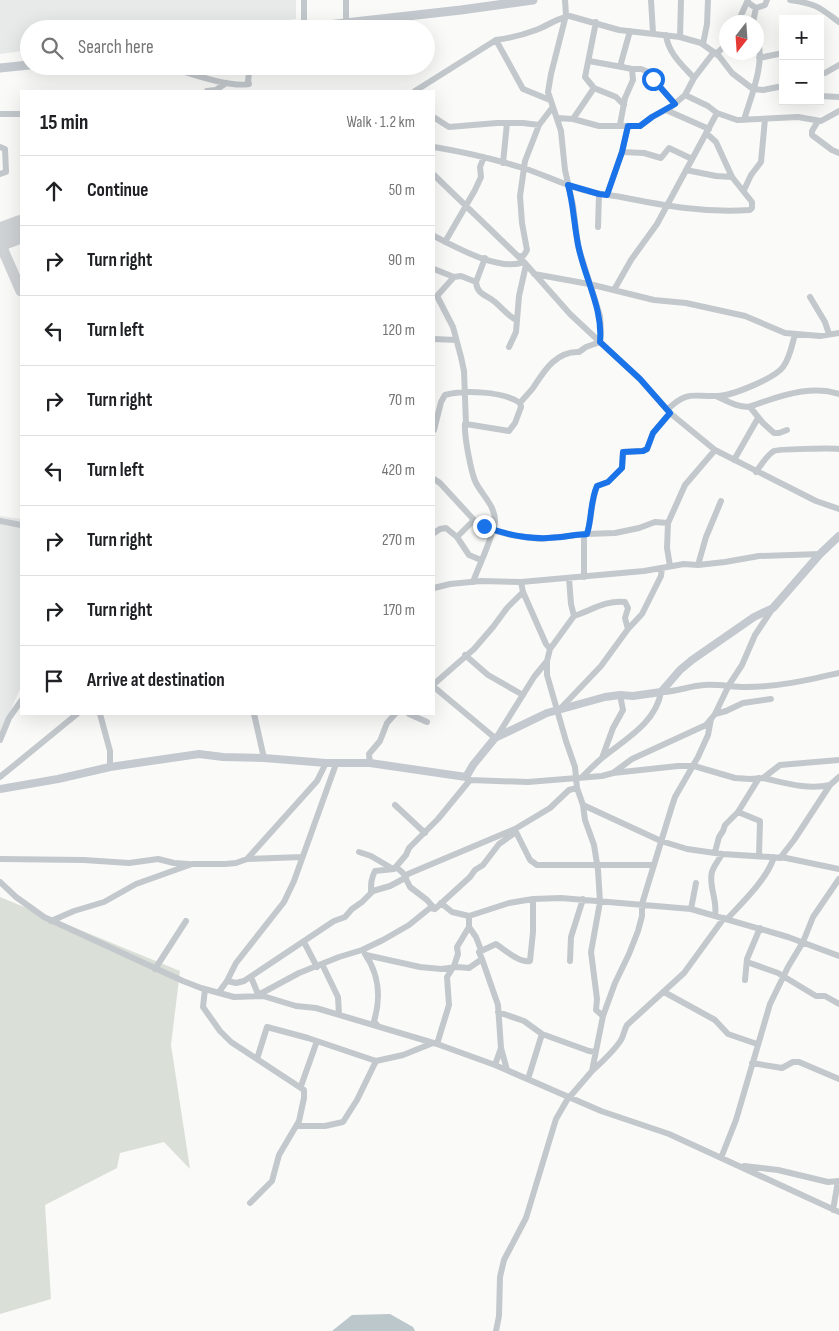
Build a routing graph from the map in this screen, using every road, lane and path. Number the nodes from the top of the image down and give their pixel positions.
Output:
1 (304, 0) edge
2 (346, 0) edge
3 (532, 0) edge
4 (565, 0) edge
5 (651, 0) edge
6 (681, 0) edge
7 (708, 0) edge
8 (767, 0) edge
9 (790, 0) edge
10 (748, 1) edge
11 (756, 8) junction
12 (741, 15) edge
13 (754, 15) edge
14 (566, 16) junction
15 (304, 20) edge
16 (346, 20) edge
17 (370, 20) edge
18 (596, 22) junction
19 (839, 22) edge
20 (630, 31) junction
21 (653, 33) junction
22 (666, 35) junction
23 (680, 37) junction
24 (496, 40) junction
25 (704, 44) junction
26 (719, 50) edge
27 (715, 53) junction
28 (779, 53) edge
29 (764, 57) edge
30 (759, 60) edge
31 (589, 61) junction
32 (839, 65) edge
33 (20, 66) edge
34 (0, 68) edge
35 (622, 68) junction
36 (632, 69) junction
37 (824, 73) edge
38 (197, 75) edge
39 (249, 75) edge
40 (694, 78) junction
41 (226, 83) junction
42 (779, 87) edge
43 (594, 88) junction
44 (753, 89) junction
45 (216, 90) edge
46 (417, 90) edge
47 (685, 95) junction
48 (824, 96) edge
49 (839, 97) edge
50 (550, 100) junction
51 (675, 104) junction
52 (624, 105) junction
53 (552, 108) junction
54 (666, 110) junction
55 (839, 111) edge
56 (717, 113) junction
57 (0, 114) edge
58 (20, 114) edge
59 (435, 118) edge
60 (557, 118) junction
61 (573, 119) junction
62 (765, 119) junction
63 (744, 120) junction
64 (818, 120) junction
65 (507, 123) junction
66 (539, 125) junction
67 (624, 125) junction
68 (708, 131) junction
69 (0, 147) edge
70 (435, 147) edge
71 (622, 152) junction
72 (839, 153) edge
73 (484, 157) junction
74 (692, 159) junction
75 (503, 162) junction
76 (524, 168) junction
77 (686, 170) junction
78 (0, 174) edge
79 (435, 176) edge
80 (732, 177) junction
81 (568, 185) junction
82 (744, 190) junction
83 (599, 194) junction
84 (607, 195) junction
85 (467, 206) junction
86 (666, 206) junction
87 (598, 227) dead end
88 (435, 237) edge
89 (444, 242) junction
90 (485, 258) junction
91 (523, 262) junction
92 (435, 269) edge
93 (534, 274) junction
94 (454, 277) junction
95 (476, 282) junction
96 (589, 284) junction
97 (614, 290) junction
98 (435, 296) edge
99 (810, 297) dead end
100 (516, 320) junction
101 (839, 333) edge
102 (795, 334) junction
103 (828, 334) junction
104 (435, 339) edge
105 (456, 340) junction
106 (600, 342) junction
107 (509, 347) dead end
108 (463, 393) junction
109 (839, 394) edge
110 (716, 396) junction
111 (437, 400) edge
112 (520, 403) junction
113 (750, 407) junction
114 (669, 411) junction
115 (758, 418) junction
116 (435, 420) edge
117 (466, 424) junction
118 (787, 430) dead end
119 (839, 449) edge
120 (715, 450) junction
121 (734, 460) junction
122 (756, 472) junction
123 (435, 480) edge
124 (721, 501) dead end
125 (839, 509) edge
126 (474, 520) junction
127 (0, 521) edge
128 (668, 523) junction
129 (20, 525) edge
130 (493, 530) junction
131 (435, 532) edge
132 (585, 534) junction
133 (839, 536) edge
134 (457, 537) junction
135 (820, 554) junction
136 (481, 560) junction
137 (698, 565) junction
138 (670, 566) junction
139 (662, 568) junction
140 (584, 576) junction
141 (569, 578) junction
142 (473, 582) junction
143 (521, 582) junction
144 (435, 588) edge
145 (523, 592) junction
146 (773, 608) junction
147 (574, 616) junction
148 (628, 629) junction
149 (550, 649) junction
150 (465, 656) junction
151 (547, 661) junction
152 (839, 673) edge
153 (435, 685) edge
154 (729, 685) junction
155 (435, 687) edge
156 (662, 692) junction
157 (523, 695) junction
158 (620, 695) junction
159 (771, 699) dead end
160 (20, 702) edge
161 (557, 711) junction
162 (76, 715) edge
163 (100, 715) edge
164 (254, 715) edge
165 (394, 715) edge
166 (411, 715) edge
167 (713, 716) junction
168 (427, 722) dead end
169 (496, 738) junction
170 (0, 740) edge
171 (264, 758) junction
172 (602, 758) junction
173 (839, 760) edge
174 (370, 763) junction
175 (326, 764) junction
176 (336, 764) junction
177 (694, 766) junction
178 (110, 767) junction
179 (613, 773) junction
180 (0, 777) edge
181 (468, 778) junction
182 (579, 778) junction
183 (761, 778) junction
184 (839, 778) edge
185 (830, 785) junction
186 (0, 788) edge
187 (577, 788) junction
188 (394, 805) dead end
189 (583, 805) junction
190 (738, 812) junction
191 (516, 830) junction
192 (425, 833) junction
193 (661, 841) junction
194 (359, 852) dead end
195 (715, 852) junction
196 (722, 854) junction
197 (759, 856) junction
198 (302, 857) junction
199 (777, 858) junction
200 (0, 859) edge
201 (247, 859) junction
202 (192, 864) junction
203 (597, 864) junction
204 (654, 865) junction
205 (395, 868) junction
206 (839, 868) edge
207 (405, 878) junction
208 (839, 879) edge
209 (0, 882) edge
210 (696, 884) dead end
211 (373, 891) junction
212 (533, 899) junction
213 (583, 899) junction
214 (600, 902) junction
215 (441, 903) junction
216 (642, 904) junction
217 (435, 909) junction
218 (691, 909) junction
219 (469, 916) junction
220 (715, 916) junction
221 (726, 919) junction
222 (52, 921) junction
223 (186, 921) dead end
224 (469, 928) junction
225 (760, 928) junction
226 (304, 942) junction
227 (803, 942) junction
228 (364, 952) junction
229 (479, 952) junction
230 (839, 956) edge
231 (482, 960) junction
232 (570, 961) dead end
233 (747, 962) junction
234 (320, 965) junction
235 (452, 968) junction
236 (155, 969) junction
237 (784, 976) junction
238 (250, 977) junction
239 (745, 980) dead end
240 (227, 981) junction
241 (205, 989) junction
242 (219, 992) junction
243 (664, 992) junction
244 (257, 995) junction
245 (839, 1004) edge
246 (498, 1012) junction
247 (339, 1014) junction
248 (603, 1016) junction
249 (378, 1026) junction
250 (542, 1034) junction
251 (316, 1041) junction
252 (435, 1043) junction
253 (757, 1044) junction
254 (501, 1048) junction
255 (596, 1052) junction
256 (257, 1059) junction
257 (376, 1061) junction
258 (752, 1063) junction
259 (495, 1065) junction
260 (507, 1070) junction
261 (592, 1071) junction
262 (528, 1078) junction
263 (839, 1079) edge
264 (301, 1086) junction
265 (570, 1097) junction
266 (297, 1126) junction
267 (721, 1158) junction
268 (740, 1166) junction
269 (839, 1181) edge
270 (250, 1203) dead end
271 (836, 1211) edge
272 (496, 1331) edge

1 - 15 street
2 - 16 street
3 - 17 highway
4 - 14 street
5 - 21 street
6 - 23 street
7 - 25 street
8 - 11 street
9 - 19 street
10 - 11 street
10 - 12 street
11 - 13 street
14 - 18 street
14 - 24 street
14 - 50 street
18 - 20 street
18 - 31 street
20 - 21 street
20 - 35 street
21 - 22 street
22 - 23 street
22 - 40 street
23 - 25 street
24 - 46 street
24 - 50 street
25 - 27 street
26 - 27 street
27 - 40 street
27 - 44 street
28 - 29 street
30 - 44 street
31 - 35 street
31 - 43 street
32 - 37 street
33 - 34 highway
35 - 36 street
36 - 51 street
36 - 52 street
38 - 41 street
39 - 41 street
40 - 47 street
41 - 45 street
42 - 44 street
43 - 52 street
43 - 61 street
44 - 63 street
47 - 51 street
47 - 56 street
48 - 49 street
50 - 53 street
51 - 54 street
52 - 67 street
53 - 60 street
53 - 66 street
54 - 67 street
54 - 68 street
55 - 64 street
56 - 63 street
56 - 68 street
57 - 58 street
59 - 65 street
60 - 61 street
60 - 81 street
61 - 67 street
62 - 63 street
62 - 64 street
62 - 82 street
64 - 72 street
65 - 66 street
65 - 75 street
66 - 76 street
67 - 71 street
68 - 74 street
68 - 80 street
69 - 78 street
70 - 73 street
71 - 74 street
71 - 84 street
73 - 75 street
73 - 85 street
74 - 77 street
75 - 76 street
76 - 81 street
76 - 91 street
77 - 80 street
77 - 86 street
79 - 85 street
80 - 82 street
81 - 83 street
81 - 96 street
82 - 86 street
83 - 84 street
83 - 87 street
84 - 86 street
85 - 89 street
85 - 91 street
86 - 97 street
88 - 89 street
89 - 90 street
90 - 91 street
90 - 95 street
91 - 93 street
91 - 100 street
92 - 94 street
93 - 96 street
93 - 106 street
94 - 95 street
94 - 98 street
95 - 100 street
96 - 97 street
96 - 106 street
97 - 102 street
98 - 105 street
99 - 103 street
100 - 107 street
101 - 103 street
102 - 103 street
102 - 110 street
104 - 105 street
105 - 108 street
106 - 112 street
106 - 114 street
108 - 111 street
108 - 112 street
108 - 117 street
109 - 113 street
110 - 113 street
110 - 114 street
111 - 116 street
112 - 117 street
113 - 115 street
114 - 120 street
114 - 132 street
115 - 118 street
115 - 121 street
117 - 130 street
119 - 122 street
120 - 121 street
120 - 128 street
121 - 122 street
122 - 125 street
123 - 126 street
124 - 137 street
126 - 130 street
126 - 134 street
127 - 129 street
128 - 132 street
128 - 138 street
130 - 132 street
130 - 136 street
131 - 134 street
132 - 140 street
133 - 135 main road
134 - 136 street
135 - 137 street
135 - 146 main road
136 - 142 street
137 - 138 street
138 - 139 street
139 - 140 street
139 - 148 street
140 - 141 street
141 - 143 street
141 - 147 street
142 - 143 street
142 - 144 street
143 - 145 street
145 - 149 street
145 - 150 street
146 - 154 street
146 - 156 main road
147 - 148 street
147 - 149 street
148 - 161 street
149 - 151 street
150 - 153 street
150 - 157 street
151 - 157 street
151 - 161 street
152 - 154 street
154 - 156 street
154 - 167 street
155 - 169 street
156 - 158 main road
156 - 172 street
157 - 169 street
158 - 161 main road
158 - 172 street
159 - 167 street
160 - 170 street
161 - 169 main road
161 - 182 street
162 - 180 street
163 - 178 street
164 - 171 street
165 - 174 street
166 - 168 street
167 - 177 street
167 - 179 street
169 - 181 main road
171 - 175 main road
171 - 178 main road
172 - 182 street
173 - 183 street
174 - 176 main road
174 - 181 main road
175 - 176 main road
175 - 201 street
176 - 198 street
177 - 179 street
177 - 183 street
177 - 193 street
178 - 186 main road
179 - 182 street
181 - 182 street
181 - 192 street
182 - 187 street
183 - 185 street
183 - 190 street
184 - 185 street
185 - 199 street
187 - 189 street
187 - 191 street
188 - 192 street
189 - 193 street
189 - 203 street
190 - 195 street
190 - 197 street
191 - 203 street
191 - 207 street
191 - 215 street
192 - 205 street
193 - 195 street
193 - 204 street
194 - 205 street
195 - 196 street
196 - 197 street
196 - 220 street
197 - 199 street
198 - 201 street
198 - 240 street
199 - 206 street
199 - 221 street
200 - 202 street
201 - 202 street
202 - 222 street
203 - 204 street
203 - 214 street
204 - 216 street
205 - 207 street
205 - 211 street
207 - 211 street
207 - 217 street
208 - 227 street
209 - 222 street
210 - 218 street
211 - 226 street
212 - 213 street
212 - 219 street
212 - 229 street
213 - 214 street
213 - 232 street
214 - 216 street
214 - 248 street
215 - 217 street
215 - 219 street
216 - 218 street
216 - 248 street
217 - 228 street
218 - 220 street
219 - 224 street
220 - 221 street
221 - 225 street
221 - 243 street
222 - 236 street
223 - 236 street
224 - 229 street
224 - 235 street
225 - 227 street
225 - 233 street
226 - 234 street
226 - 238 street
227 - 230 street
227 - 237 street
228 - 234 street
228 - 235 street
228 - 249 street
229 - 231 street
231 - 235 street
231 - 246 street
233 - 237 street
233 - 239 street
234 - 244 street
234 - 247 street
235 - 252 street
236 - 241 street
237 - 245 street
237 - 253 street
238 - 240 street
238 - 244 street
240 - 242 street
241 - 242 street
241 - 256 street
242 - 244 street
243 - 253 street
243 - 261 street
244 - 247 street
246 - 250 street
246 - 254 street
247 - 249 street
248 - 255 street
249 - 252 street
250 - 255 street
250 - 262 street
251 - 256 street
251 - 257 street
251 - 264 street
252 - 257 street
252 - 259 street
253 - 258 street
254 - 259 street
254 - 260 street
255 - 261 street
256 - 264 street
257 - 266 street
258 - 263 street
258 - 267 street
259 - 260 street
260 - 262 street
261 - 265 street
262 - 265 street
264 - 266 street
265 - 267 street
265 - 272 street
266 - 270 street
267 - 268 street
268 - 269 street
268 - 271 street
269 - 271 street

